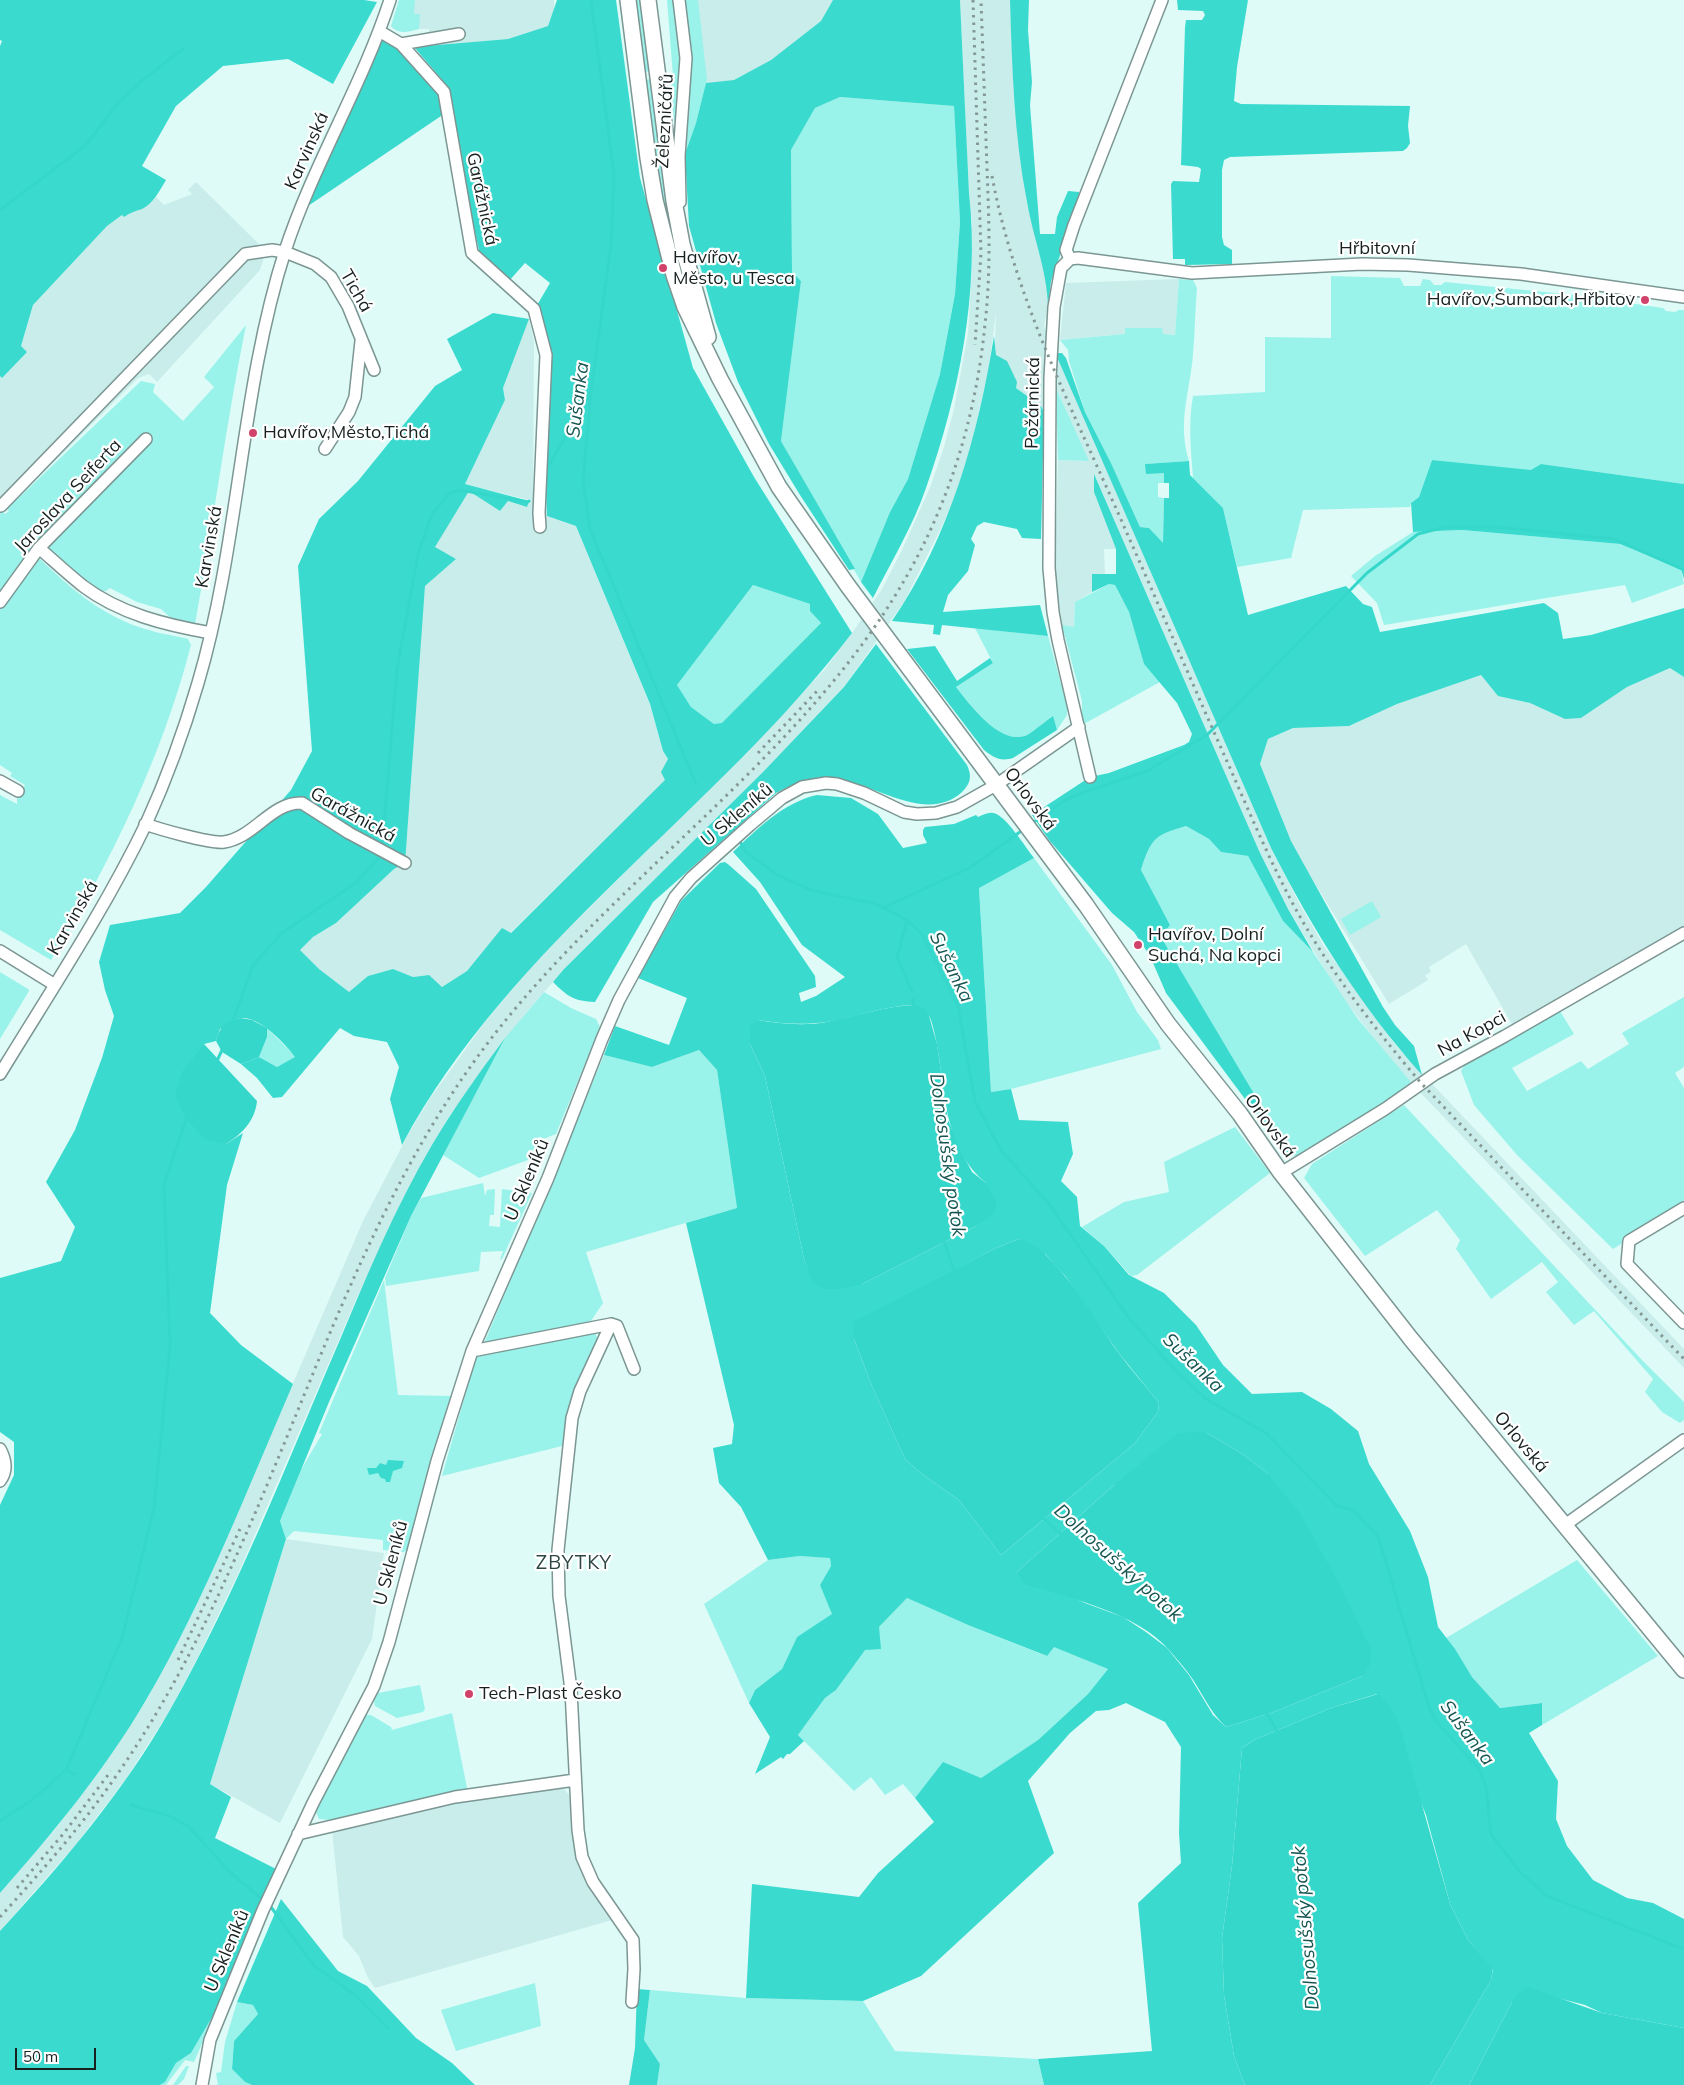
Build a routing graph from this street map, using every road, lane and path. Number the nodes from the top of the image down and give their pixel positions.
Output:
1 (390, 0) edge
2 (628, 0) edge
3 (648, 0) edge
4 (679, 0) edge
5 (1162, 0) edge
6 (379, 31) junction
7 (459, 34) dead end
8 (401, 44) junction
9 (682, 244) junction
10 (285, 252) junction
11 (1070, 259) junction
12 (1684, 297) edge
13 (362, 339) junction
14 (374, 370) dead end
15 (720, 379) junction
16 (146, 439) dead end
17 (325, 449) dead end
18 (1, 506) edge
19 (540, 528) dead end
20 (39, 548) junction
21 (0, 602) edge
22 (211, 633) junction
23 (1078, 727) junction
24 (1090, 777) dead end
25 (0, 781) edge
26 (996, 785) junction
27 (18, 791) dead end
28 (145, 824) junction
29 (401, 861) dead end
30 (1684, 933) edge
31 (0, 951) edge
32 (54, 985) junction
33 (0, 1074) edge
34 (1281, 1173) junction
35 (1684, 1208) edge
36 (1684, 1323) edge
37 (611, 1324) junction
38 (472, 1351) junction
39 (634, 1369) dead end
40 (1684, 1440) edge
41 (0, 1449) edge
42 (0, 1481) edge
43 (1565, 1525) junction
44 (1684, 1670) edge
45 (574, 1780) junction
46 (298, 1834) junction
47 (632, 2002) dead end
48 (202, 2085) edge

1 - 6 street, Karvinská
2 - 15 main road
3 - 9 main road
4 - 9 street, Železničářů
5 - 11 street, Požárnická
6 - 8 street, Garážnická
6 - 10 street, Karvinská
7 - 8 street
8 - 19 street, Garážnická
9 - 15 main road
10 - 13 street, Tichá
10 - 18 street
10 - 22 street, Karvinská
11 - 12 street, Hřbitovní
11 - 23 street, Požárnická
13 - 14 street, Tichá
13 - 17 street
15 - 26 main road, Orlovská
16 - 20 street, Jaroslava Seiferta
20 - 21 street, Jaroslava Seiferta
20 - 22 street
22 - 28 street, Karvinská
23 - 24 street, Požárnická
23 - 26 street
25 - 27 street
26 - 34 main road, Orlovská
26 - 38 street, U Skleníků
28 - 29 street, Garážnická
28 - 32 street, Karvinská
30 - 34 street, Na Kopci
31 - 32 street
32 - 33 street, Karvinská
34 - 43 main road, Orlovská
35 - 36 street
37 - 38 street
37 - 39 street
37 - 45 street
38 - 46 street, U Skleníků
40 - 43 street
41 - 42 street
43 - 44 main road, Orlovská
45 - 46 street
45 - 47 street
46 - 48 street, U Skleníků

